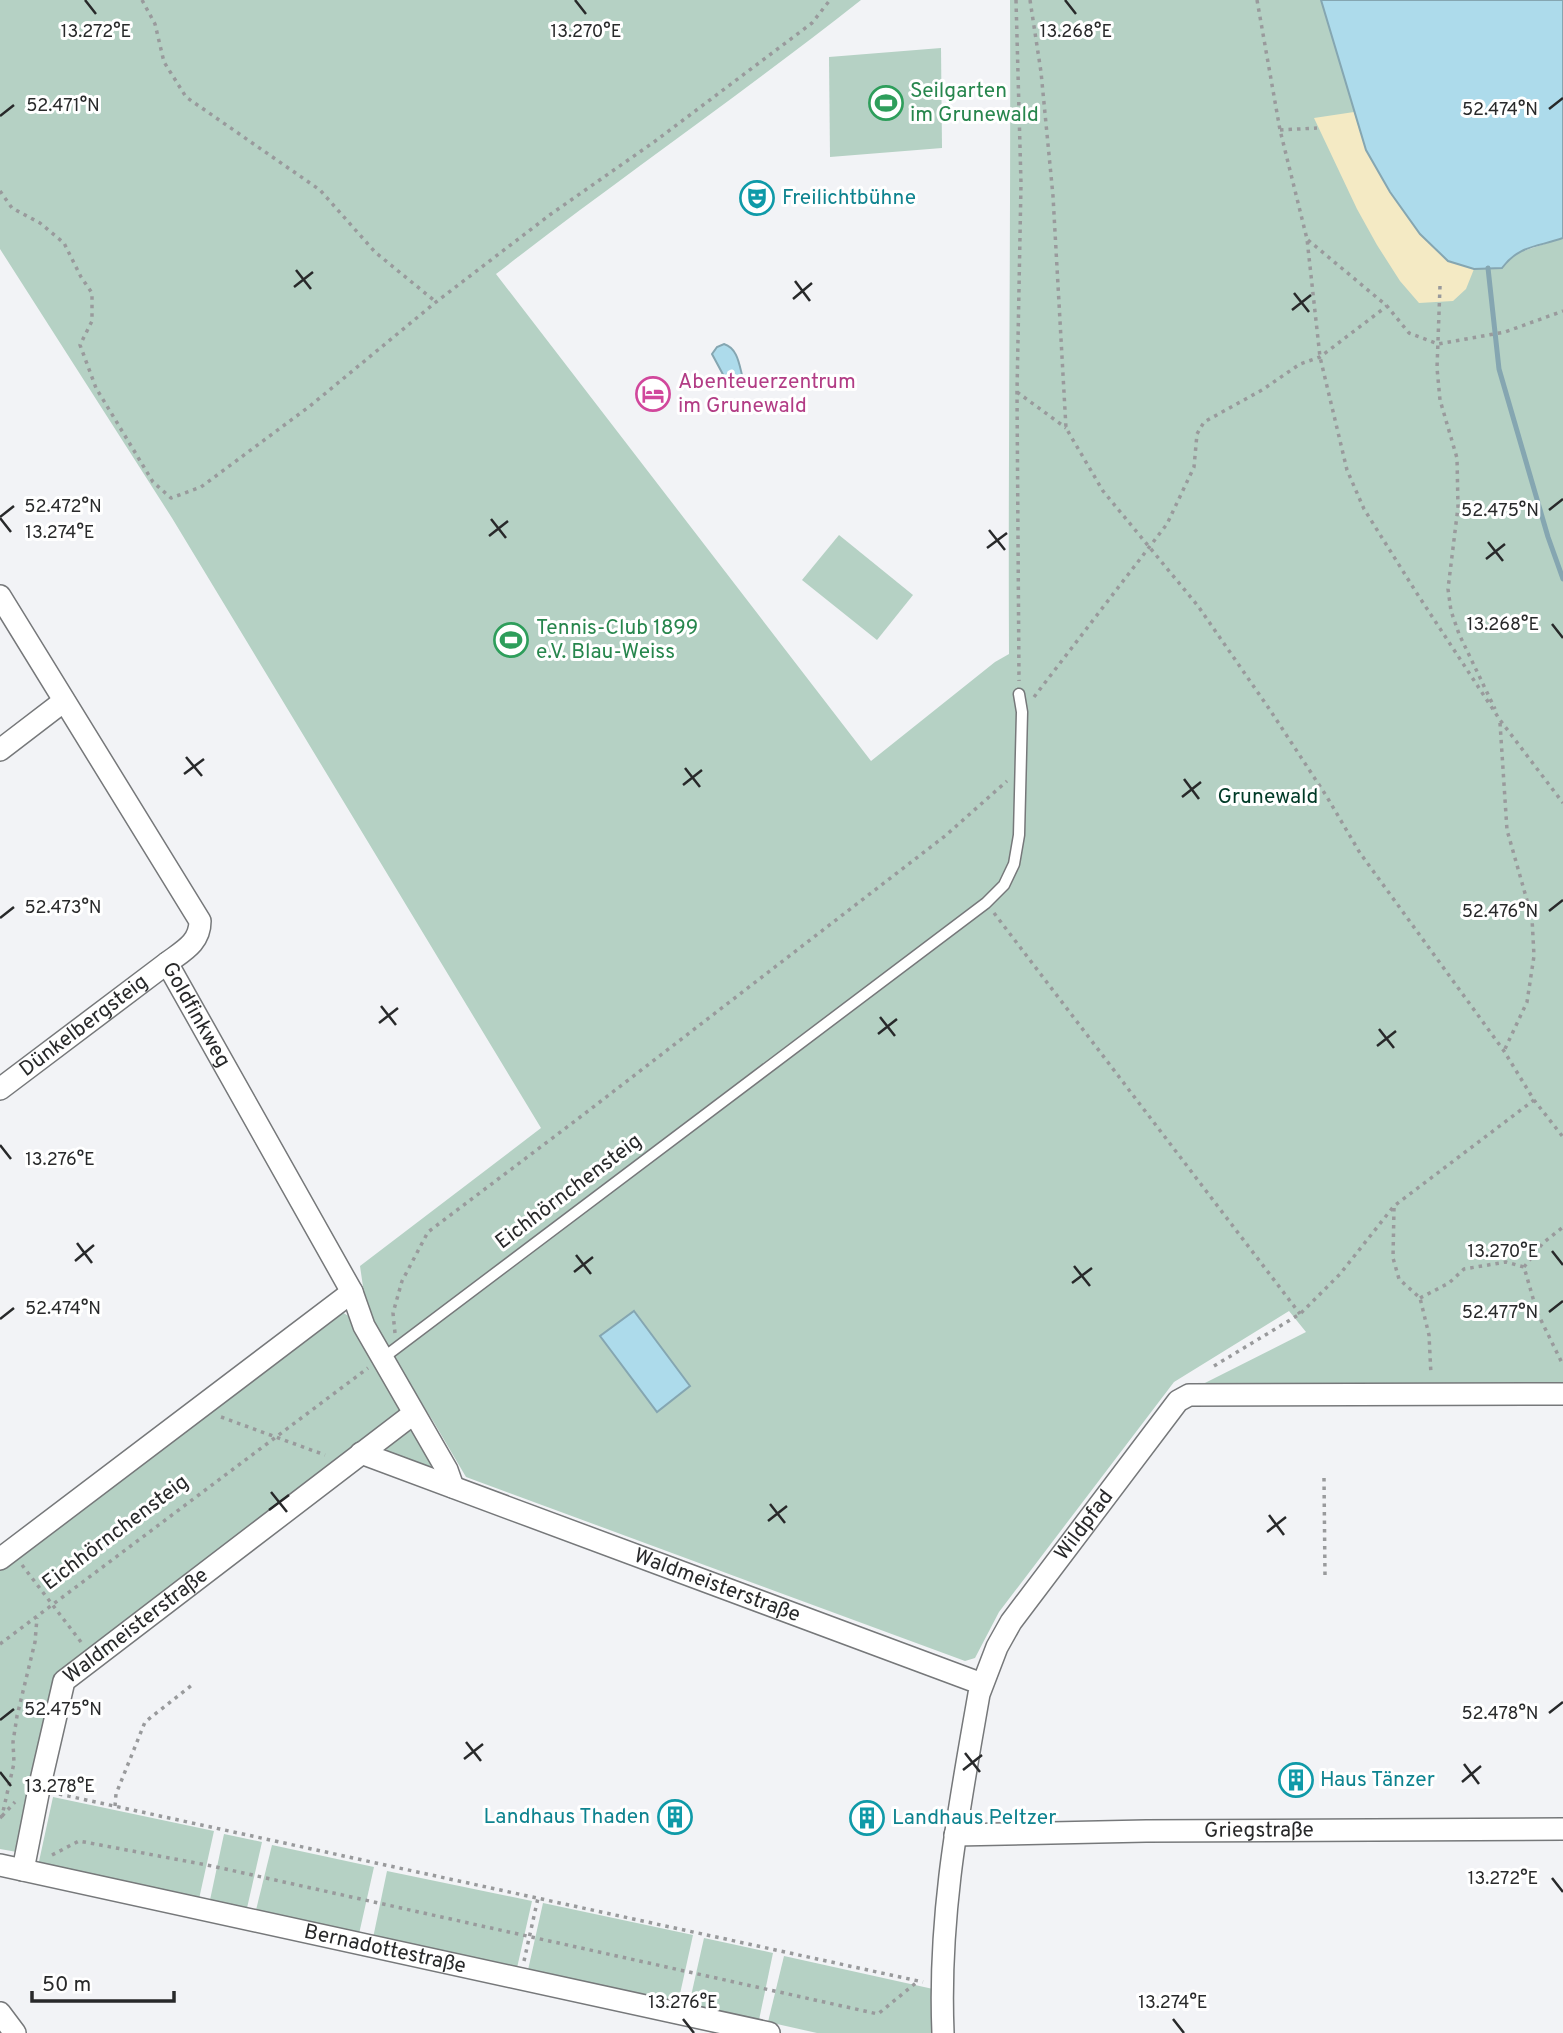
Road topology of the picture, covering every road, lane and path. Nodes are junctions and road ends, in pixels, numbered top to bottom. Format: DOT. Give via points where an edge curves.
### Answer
graph roads {
  1 [pos="142,0"];
  2 [pos="830,0"];
  3 [pos="1016,0"];
  4 [pos="1030,0"];
  5 [pos="1257,0"];
  6 [pos="1317,128"];
  7 [pos="1280,130"];
  8 [pos="0,191"];
  9 [pos="1307,239"];
  10 [pos="1440,285"];
  11 [pos="436,302"];
  12 [pos="1387,306"];
  13 [pos="1563,312"];
  14 [pos="1438,344"];
  15 [pos="1320,357"];
  16 [pos="1017,391"];
  17 [pos="1066,428"];
  18 [pos="1148,548"];
  19 [pos="0,596"];
  20 [pos="1019,694"];
  21 [pos="64,701"];
  22 [pos="1022,712"];
  23 [pos="1500,720"];
  24 [pos="0,750"];
  25 [pos="1022,768"];
  26 [pos="1563,803"];
  27 [pos="986,903"];
  28 [pos="167,963"];
  29 [pos="1504,1051"];
  30 [pos="0,1089"];
  31 [pos="1534,1100"];
  32 [pos="1563,1138"];
  33 [pos="1394,1206"];
  34 [pos="1563,1227"];
  35 [pos="1524,1267"];
  36 [pos="352,1292"];
  37 [pos="1420,1298"];
  38 [pos="1300,1314"];
  39 [pos="389,1352"];
  40 [pos="1563,1365"];
  41 [pos="1214,1366"];
  42 [pos="1432,1394"];
  43 [pos="1563,1394"];
  44 [pos="210,1413"];
  45 [pos="413,1414"];
  46 [pos="276,1437"];
  47 [pos="354,1458"];
  48 [pos="1324,1478"];
  49 [pos="453,1487"];
  50 [pos="9,1559"];
  51 [pos="1325,1576"];
  52 [pos="52,1605"];
  53 [pos="37,1617"];
  54 [pos="0,1644"];
  55 [pos="93,1658"];
  56 [pos="982,1684"];
  57 [pos="192,1685"];
  58 [pos="51,1792"];
  59 [pos="116,1806"];
  60 [pos="0,1818"];
  61 [pos="1563,1829"];
  62 [pos="954,1835"];
  63 [pos="44,1860"];
  64 [pos="0,1865"];
  65 [pos="23,1870"];
  66 [pos="538,1898"];
  67 [pos="530,1936"];
  68 [pos="520,1979"];
  69 [pos="918,1981"];
  70 [pos="929,1983"];
  71 [pos="0,2013"];
  72 [pos="762,2032"];
  73 [pos="15,2033"];
  74 [pos="943,2033"];
  1 -- 11 [label="path" via="155,24 164,62 186,97 320,190 375,252"];
  2 -- 11 [label="path" via="812,23"];
  3 -- 16 [label="path" via="1021,184"];
  4 -- 17 [label="path" via="1053,196"];
  5 -- 7 [label="path"];
  6 -- 7 [label="path"];
  7 -- 9 [label="path"];
  8 -- 11 [label="path" via="12,208 64,243 92,293 92,321 80,345 96,388 153,482 171,498 201,487 310,406"];
  9 -- 12 [label="path"];
  9 -- 15 [label="path"];
  10 -- 14 [label="path"];
  12 -- 14 [label="path" via="1409,333"];
  12 -- 15 [label="path"];
  13 -- 14 [label="path" via="1505,332"];
  14 -- 23 [label="path" via="1440,400 1457,458 1458,507 1448,589 1451,611"];
  15 -- 18 [label="path" via="1300,364 1204,422 1184,490"];
  15 -- 23 [label="path" via="1347,470 1364,509"];
  16 -- 17 [label="path"];
  16 -- 20 [label="path"];
  17 -- 18 [label="path" via="1103,491"];
  18 -- 22 [label="path"];
  18 -- 29 [label="path" via="1198,606 1360,853"];
  19 -- 21 [label="street, Goldfinkweg"];
  20 -- 22 [label="lane, Eichhörnchensteig"];
  21 -- 24 [label="street"];
  21 -- 28 [label="street, Goldfinkweg" via="200,921 195,942"];
  22 -- 25 [label="lane, Eichhörnchensteig"];
  23 -- 26 [label="path"];
  23 -- 29 [label="path" via="1507,830 1532,918 1534,956 1527,1002"];
  25 -- 27 [label="lane, Eichhörnchensteig" via="1014,864 1004,885"];
  25 -- 39 [label="path" via="945,836 428,1232 402,1282"];
  27 -- 38 [label="path"];
  27 -- 39 [label="lane, Eichhörnchensteig"];
  28 -- 30 [label="street, Dünkelbergsteig"];
  28 -- 36 [label="street, Goldfinkweg"];
  29 -- 31 [label="path"];
  31 -- 32 [label="path"];
  31 -- 33 [label="path"];
  33 -- 37 [label="path" via="1394,1258 1399,1279"];
  33 -- 38 [label="path"];
  34 -- 35 [label="path"];
  35 -- 37 [label="path" via="1506,1262 1464,1269"];
  35 -- 40 [label="path" via="1537,1312"];
  36 -- 39 [label="street, Goldfinkweg" via="364,1326"];
  36 -- 50 [label="street"];
  37 -- 42 [label="path" via="1429,1335"];
  38 -- 41 [label="path"];
  39 -- 45 [label="street, Goldfinkweg"];
  39 -- 46 [label="path, Eichhörnchensteig"];
  42 -- 43 [label="street, Wildpfad"];
  42 -- 56 [label="street, Wildpfad" via="1189,1395 1178,1401 1011,1622"];
  44 -- 46 [label="path"];
  45 -- 47 [label="street, Waldmeisterstraße"];
  45 -- 49 [label="street"];
  46 -- 47 [label="path"];
  46 -- 52 [label="path, Eichhörnchensteig"];
  47 -- 49 [label="street, Waldmeisterstraße"];
  47 -- 55 [label="street, Waldmeisterstraße"];
  48 -- 51 [label="path"];
  49 -- 56 [label="street, Waldmeisterstraße"];
  50 -- 52 [label="path"];
  52 -- 53 [label="path, Eichhörnchensteig"];
  52 -- 55 [label="path"];
  53 -- 54 [label="path, Eichhörnchensteig"];
  53 -- 60 [label="path"];
  55 -- 65 [label="street, Waldmeisterstraße" via="64,1681"];
  56 -- 62 [label="street, Wildpfad"];
  57 -- 59 [label="path" via="145,1722 116,1794"];
  58 -- 59 [label="path"];
  59 -- 66 [label="path"];
  61 -- 62 [label="street, Griegstraße"];
  62 -- 74 [label="street, Wildpfad" via="945,1905"];
  63 -- 67 [label="path" via="79,1841"];
  64 -- 65 [label="street, Bernadottestraße"];
  65 -- 68 [label="street, Bernadottestraße"];
  66 -- 67 [label="path"];
  66 -- 69 [label="path"];
  67 -- 68 [label="path"];
  67 -- 69 [label="path" via="878,2014"];
  68 -- 72 [label="street, Bernadottestraße"];
  69 -- 70 [label="path"];
  71 -- 73 [label="street"];
}
